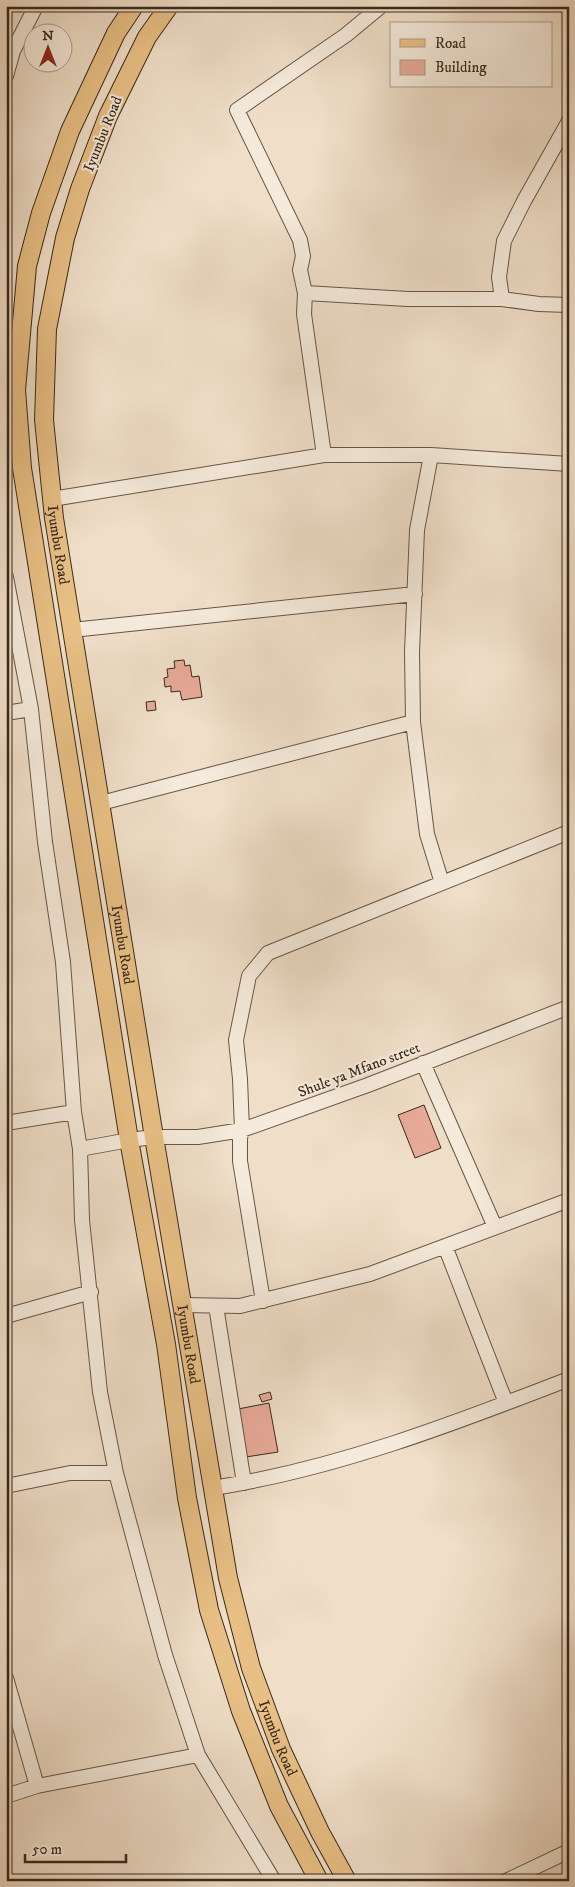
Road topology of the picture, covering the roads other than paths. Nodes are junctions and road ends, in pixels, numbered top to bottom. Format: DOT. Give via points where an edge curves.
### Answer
graph roads {
  1 [pos="36,6"];
  2 [pos="134,6"];
  3 [pos="169,6"];
  4 [pos="381,6"];
  5 [pos="6,76"];
  6 [pos="569,121"];
  7 [pos="305,293"];
  8 [pos="502,299"];
  9 [pos="569,304"];
  10 [pos="324,455"];
  11 [pos="430,455"];
  12 [pos="569,464"];
  13 [pos="52,499"];
  14 [pos="6,577"];
  15 [pos="415,594"];
  16 [pos="72,630"];
  17 [pos="31,709"];
  18 [pos="6,714"];
  19 [pos="413,722"];
  20 [pos="101,803"];
  21 [pos="569,832"];
  22 [pos="442,883"];
  23 [pos="569,1007"];
  24 [pos="423,1063"];
  25 [pos="74,1112"];
  26 [pos="6,1122"];
  27 [pos="242,1130"];
  28 [pos="154,1137"];
  29 [pos="129,1140"];
  30 [pos="80,1149"];
  31 [pos="569,1200"];
  32 [pos="495,1227"];
  33 [pos="444,1246"];
  34 [pos="90,1292"];
  35 [pos="262,1301"];
  36 [pos="182,1305"];
  37 [pos="216,1306"];
  38 [pos="6,1316"];
  39 [pos="569,1379"];
  40 [pos="506,1403"];
  41 [pos="116,1474"];
  42 [pos="244,1484"];
  43 [pos="6,1486"];
  44 [pos="213,1488"];
  45 [pos="6,1678"];
  46 [pos="198,1755"];
  47 [pos="37,1786"];
  48 [pos="6,1796"];
  49 [pos="569,1851"];
  50 [pos="274,1881"];
  51 [pos="319,1881"];
  52 [pos="347,1881"];
  53 [pos="506,1881"];
  1 -- 5 [label="street" via="12,51"];
  2 -- 29 [label="main road, Iyumbu Road" via="116,33 70,131 41,213 27,266 16,390 23,477"];
  3 -- 13 [label="main road, Iyumbu Road" via="147,37 108,116 65,238 47,329 44,420"];
  4 -- 7 [label="street" via="346,35 237,110 300,240 303,256 300,270"];
  6 -- 8 [label="street" via="504,241 499,277"];
  7 -- 8 [label="street" via="408,299"];
  7 -- 10 [label="street" via="304,314"];
  8 -- 9 [label="street"];
  10 -- 11 [label="street"];
  10 -- 13 [label="street"];
  11 -- 12 [label="street"];
  11 -- 15 [label="street" via="417,530"];
  13 -- 16 [label="main road, Iyumbu Road"];
  14 -- 17 [label="street"];
  15 -- 16 [label="street"];
  15 -- 19 [label="street"];
  16 -- 20 [label="main road, Iyumbu Road"];
  17 -- 18 [label="street"];
  17 -- 25 [label="street" via="45,842 63,962"];
  19 -- 20 [label="street"];
  19 -- 22 [label="street" via="427,834"];
  20 -- 28 [label="main road, Iyumbu Road"];
  21 -- 22 [label="street"];
  22 -- 27 [label="street" via="268,954 249,976 236,1040"];
  23 -- 24 [label="street, Shule ya Mfano street"];
  24 -- 27 [label="street, Shule ya Mfano street"];
  24 -- 32 [label="street"];
  25 -- 26 [label="street"];
  25 -- 30 [label="street"];
  27 -- 28 [label="street, Shule ya Mfano street" via="198,1137"];
  27 -- 35 [label="street" via="240,1161"];
  28 -- 29 [label="street, Shule ya Mfano street"];
  28 -- 36 [label="main road, Iyumbu Road"];
  29 -- 30 [label="street, Shule ya Mfano street"];
  29 -- 51 [label="main road, Iyumbu Road" via="166,1344 186,1498 209,1610 241,1711 279,1806"];
  30 -- 34 [label="street" via="82,1220"];
  31 -- 32 [label="street"];
  32 -- 33 [label="street"];
  33 -- 35 [label="street" via="370,1274"];
  33 -- 40 [label="street"];
  34 -- 38 [label="street"];
  34 -- 41 [label="street" via="100,1392"];
  35 -- 37 [label="street" via="240,1306"];
  36 -- 37 [label="street"];
  36 -- 44 [label="main road, Iyumbu Road"];
  37 -- 42 [label="street"];
  39 -- 40 [label="street"];
  40 -- 42 [label="street" via="417,1436 301,1472"];
  41 -- 43 [label="street" via="70,1474"];
  41 -- 46 [label="street" via="165,1655"];
  42 -- 44 [label="street"];
  44 -- 52 [label="main road, Iyumbu Road" via="228,1578 251,1668 281,1749"];
  45 -- 47 [label="street"];
  46 -- 47 [label="street"];
  46 -- 50 [label="street"];
  47 -- 48 [label="street"];
  49 -- 53 [label="street"];
}
